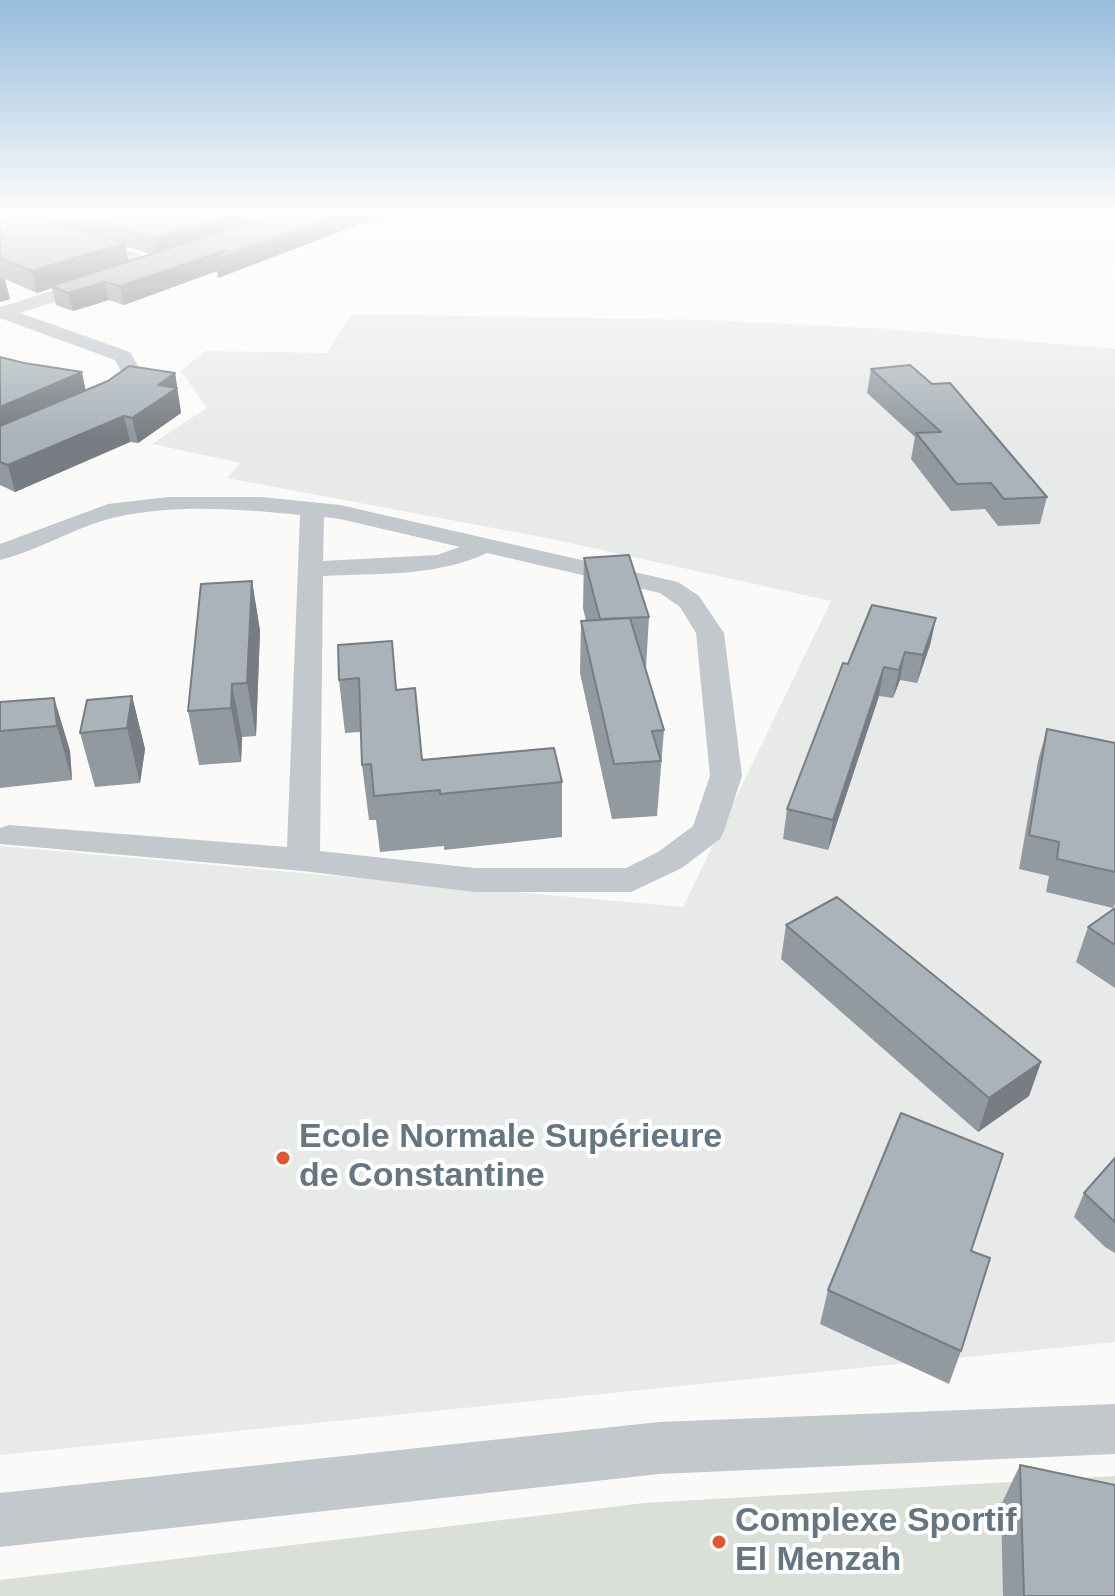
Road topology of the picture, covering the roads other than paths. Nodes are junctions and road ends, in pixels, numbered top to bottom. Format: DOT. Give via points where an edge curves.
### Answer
graph roads {
  1 [pos="81,288"];
  2 [pos="10,290"];
  3 [pos="12,312"];
  4 [pos="92,405"];
  5 [pos="312,509"];
  6 [pos="484,545"];
  7 [pos="0,553"];
  8 [pos="311,569"];
  9 [pos="9,836"];
  10 [pos="303,860"];
  11 [pos="1115,1429"];
  12 [pos="0,1520"];
  1 -- 3 [label="street"];
  2 -- 3 [label="street" via="30,299"];
  3 -- 4 [label="street" via="123,356 131,371 125,385"];
  5 -- 6 [label="street"];
  5 -- 7 [label="street" via="230,504 116,509"];
  5 -- 8 [label="street"];
  6 -- 8 [label="street" via="437,563"];
  6 -- 10 [label="street" via="669,587 690,602 710,633 726,776 708,831 670,860 631,880 475,880"];
  8 -- 10 [label="street"];
  9 -- 10 [label="street"];
  11 -- 12 [label="street" via="659,1448"];
}
